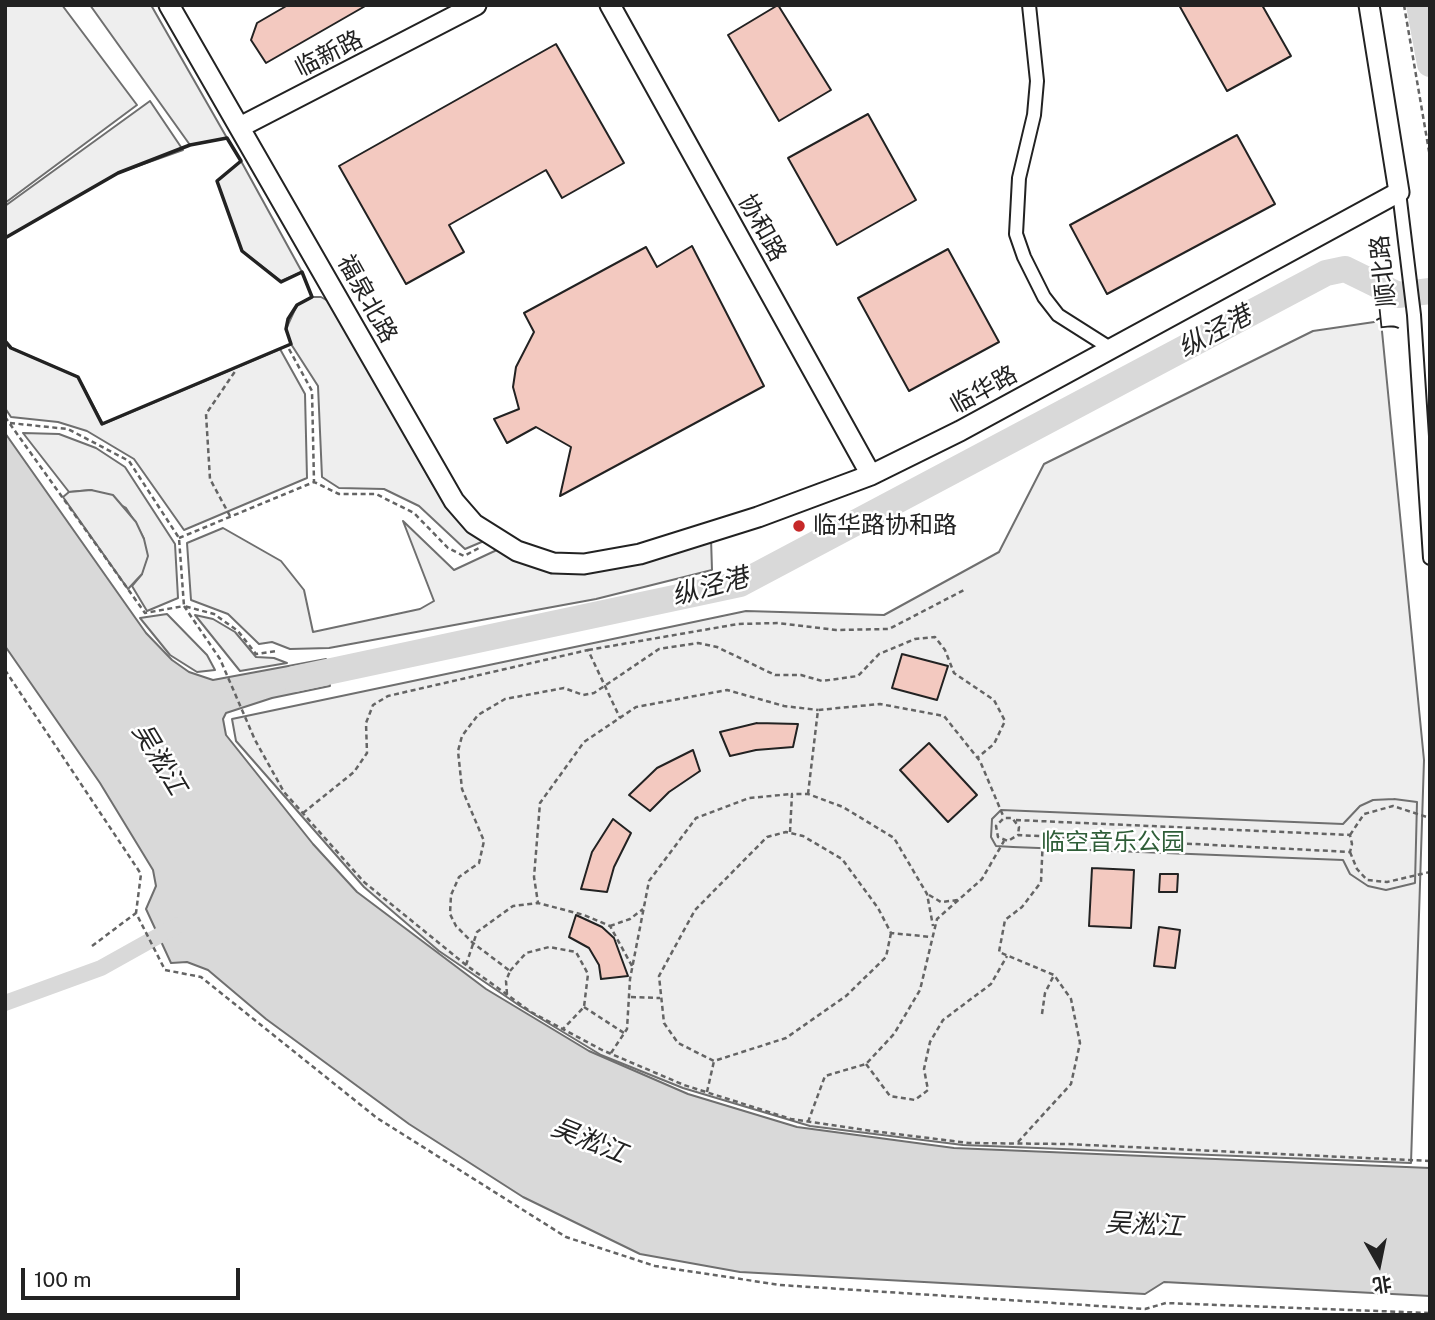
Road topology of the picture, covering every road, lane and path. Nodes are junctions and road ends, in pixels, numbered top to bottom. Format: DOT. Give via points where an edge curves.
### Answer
graph roads {
  1 [pos="169,5"];
  2 [pos="476,5"];
  3 [pos="610,5"];
  4 [pos="1029,5"];
  5 [pos="1369,5"];
  6 [pos="1405,5"];
  7 [pos="242,126"];
  8 [pos="1430,157"];
  9 [pos="1399,192"];
  10 [pos="1110,348"];
  11 [pos="289,349"];
  12 [pos="236,370"];
  13 [pos="5,417"];
  14 [pos="9,423"];
  15 [pos="871,475"];
  16 [pos="314,482"];
  17 [pos="230,516"];
  18 [pos="179,538"];
  19 [pos="496,540"];
  20 [pos="1430,558"];
  21 [pos="568,564"];
  22 [pos="964,590"];
  23 [pos="184,607"];
  24 [pos="588,650"];
  25 [pos="278,651"];
  26 [pos="5,670"];
  27 [pos="604,685"];
  28 [pos="817,710"];
  29 [pos="620,718"];
  30 [pos="977,758"];
  31 [pos="792,794"];
  32 [pos="808,794"];
  33 [pos="303,813"];
  34 [pos="1004,818"];
  35 [pos="1430,818"];
  36 [pos="1016,820"];
  37 [pos="790,833"];
  38 [pos="1018,835"];
  39 [pos="1350,835"];
  40 [pos="1043,837"];
  41 [pos="1004,841"];
  42 [pos="1350,852"];
  43 [pos="1430,872"];
  44 [pos="927,894"];
  45 [pos="958,900"];
  46 [pos="538,903"];
  47 [pos="643,909"];
  48 [pos="136,913"];
  49 [pos="610,926"];
  50 [pos="933,930"];
  51 [pos="891,933"];
  52 [pos="931,937"];
  53 [pos="473,943"];
  54 [pos="92,946"];
  55 [pos="1007,956"];
  56 [pos="466,965"];
  57 [pos="632,966"];
  58 [pos="510,971"];
  59 [pos="1054,975"];
  60 [pos="507,995"];
  61 [pos="631,997"];
  62 [pos="660,998"];
  63 [pos="584,1007"];
  64 [pos="1042,1014"];
  65 [pos="563,1029"];
  66 [pos="624,1033"];
  67 [pos="610,1054"];
  68 [pos="714,1061"];
  69 [pos="866,1064"];
  70 [pos="707,1092"];
  71 [pos="808,1122"];
  72 [pos="1016,1143"];
  73 [pos="1430,1161"];
  74 [pos="1430,1313"];
  1 -- 7 [label="street, 福泉北路"];
  2 -- 7 [label="street, 临新路"];
  3 -- 15 [label="street, 协和路"];
  4 -- 10 [label="street" via="1037,80 1019,178 1016,234 1044,297 1058,314"];
  5 -- 9 [label="street, 广顺北路"];
  6 -- 8 [label="path"];
  7 -- 19 [label="street, 福泉北路" via="444,487 464,514"];
  9 -- 10 [label="street, 临华路"];
  9 -- 20 [label="street, 广顺北路" via="1414,315"];
  10 -- 15 [label="street, 临华路"];
  11 -- 16 [label="path" via="312,391"];
  12 -- 17 [label="path" via="206,414 210,479"];
  13 -- 14 [label="path"];
  14 -- 18 [label="path" via="68,429 122,456 136,469"];
  14 -- 23 [label="path" via="145,613"];
  15 -- 21 [label="street, 临华路" via="640,554 601,563"];
  16 -- 17 [label="path"];
  16 -- 19 [label="path" via="339,494 376,494 414,513 448,548 464,556"];
  17 -- 18 [label="path"];
  18 -- 23 [label="path"];
  19 -- 21 [label="street, 福泉北路" via="527,556"];
  22 -- 24 [label="path" via="889,629 738,624"];
  23 -- 25 [label="path" via="214,614 237,631 256,654"];
  23 -- 33 [label="path" via="220,659 255,740 284,792"];
  24 -- 27 [label="path"];
  24 -- 33 [label="path" via="388,696 373,705 366,723 367,753 354,772"];
  26 -- 48 [label="path" via="141,874"];
  27 -- 29 [label="path"];
  27 -- 30 [label="path" via="659,649 698,643 717,647 775,675 822,681 858,676 879,654 935,636 954,673 994,700 1005,721 994,744"];
  27 -- 53 [label="path" via="583,695 564,688 505,699 478,715 462,736 458,751 462,789 484,841 479,863 459,877 451,895 450,914"];
  28 -- 29 [label="path" via="727,690 636,707"];
  28 -- 30 [label="path" via="880,704 943,716"];
  28 -- 32 [label="path"];
  29 -- 46 [label="path" via="584,741 540,803 534,877"];
  30 -- 34 [label="path"];
  31 -- 32 [label="path"];
  31 -- 37 [label="path"];
  31 -- 47 [label="path" via="749,798 696,818 649,881"];
  32 -- 44 [label="path" via="843,807 894,838"];
  33 -- 56 [label="path" via="364,882"];
  34 -- 36 [label="path"];
  34 -- 41 [label="path" via="995,830"];
  35 -- 39 [label="path" via="1393,806 1364,814"];
  36 -- 38 [label="path"];
  36 -- 39 [label="path"];
  37 -- 51 [label="path" via="842,859"];
  37 -- 62 [label="path" via="767,837 695,910 659,976"];
  38 -- 40 [label="path"];
  38 -- 41 [label="path"];
  39 -- 42 [label="path"];
  40 -- 42 [label="path"];
  40 -- 55 [label="path" via="1041,882 1005,920 999,952"];
  41 -- 45 [label="path" via="982,878"];
  42 -- 43 [label="path" via="1367,880 1387,882"];
  44 -- 45 [label="path" via="941,902"];
  44 -- 50 [label="path"];
  45 -- 50 [label="path" via="937,919"];
  46 -- 49 [label="path"];
  46 -- 53 [label="path" via="513,906 477,932"];
  47 -- 49 [label="path"];
  47 -- 57 [label="path"];
  48 -- 54 [label="path"];
  48 -- 74 [label="path" via="164,969 201,977 377,1118 566,1237 655,1266 780,1285 1145,1309 1166,1303"];
  49 -- 57 [label="path"];
  50 -- 52 [label="path"];
  51 -- 52 [label="path"];
  51 -- 68 [label="path" via="886,957 846,996 786,1038"];
  52 -- 69 [label="path" via="920,990 894,1034"];
  53 -- 56 [label="path"];
  53 -- 58 [label="path"];
  55 -- 59 [label="path"];
  55 -- 69 [label="path" via="991,984 943,1020 930,1042 924,1069 928,1090 915,1100 890,1096"];
  56 -- 60 [label="path"];
  57 -- 61 [label="path"];
  58 -- 60 [label="path"];
  58 -- 63 [label="path" via="527,953 549,947 576,952 588,974"];
  59 -- 64 [label="path"];
  59 -- 72 [label="path" via="1071,999 1080,1043 1071,1084"];
  60 -- 65 [label="path"];
  61 -- 62 [label="path"];
  61 -- 66 [label="path"];
  62 -- 68 [label="path" via="664,1023 678,1043"];
  63 -- 65 [label="path"];
  63 -- 66 [label="path"];
  65 -- 67 [label="path"];
  66 -- 67 [label="path"];
  67 -- 70 [label="path"];
  68 -- 70 [label="path"];
  69 -- 71 [label="path" via="825,1076"];
  70 -- 71 [label="path"];
  71 -- 72 [label="path" via="969,1143"];
  72 -- 73 [label="path"];
}
